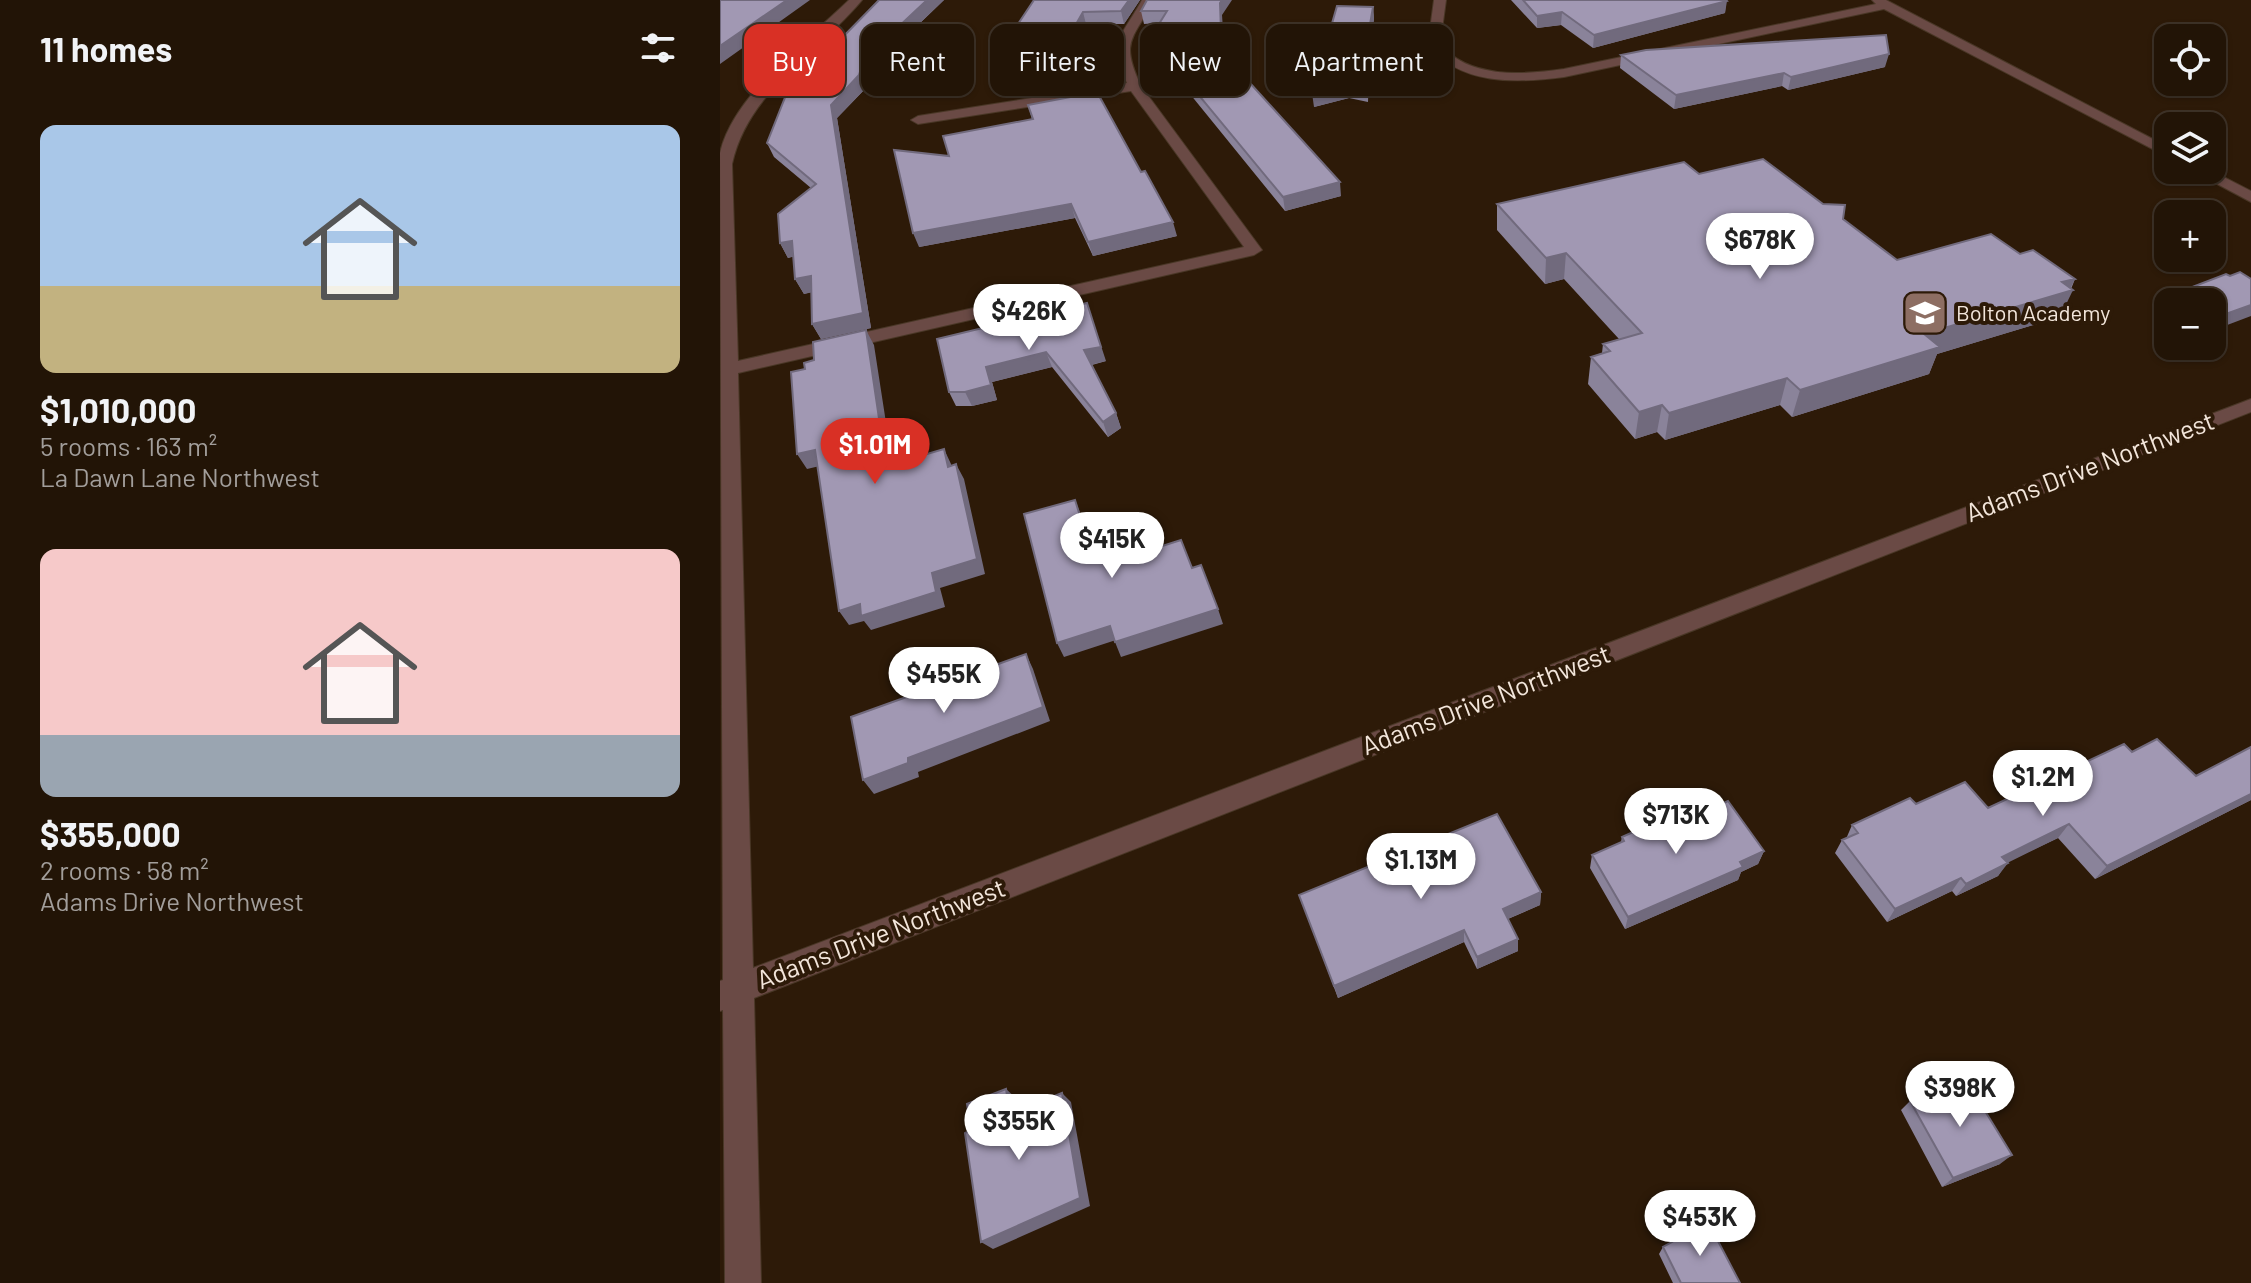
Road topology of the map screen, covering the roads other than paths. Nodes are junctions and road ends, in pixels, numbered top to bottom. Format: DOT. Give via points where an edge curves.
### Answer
graph roads {
  1 [pos="856,0"];
  2 [pos="1148,0"];
  3 [pos="1440,0"];
  4 [pos="1882,2"];
  5 [pos="1135,86"];
  6 [pos="918,120"];
  7 [pos="2154,146"];
  8 [pos="2226,184"];
  9 [pos="2251,197"];
  10 [pos="725,370"];
  11 [pos="2251,405"];
  12 [pos="730,992"];
  13 [pos="743,1283"];
  1 -- 10 [label="street" via="763,91 730,141 725,164"];
  2 -- 5 [label="street" via="1122,47"];
  3 -- 4 [label="street" via="1434,44 1441,54 1476,72 1511,77 1564,73"];
  4 -- 7 [label="street"];
  5 -- 6 [label="street"];
  5 -- 10 [label="street" via="1254,250"];
  8 -- 9 [label="street"];
  10 -- 12 [label="street"];
  11 -- 12 [label="street, Adams Drive Northwest"];
  12 -- 13 [label="street"];
}
